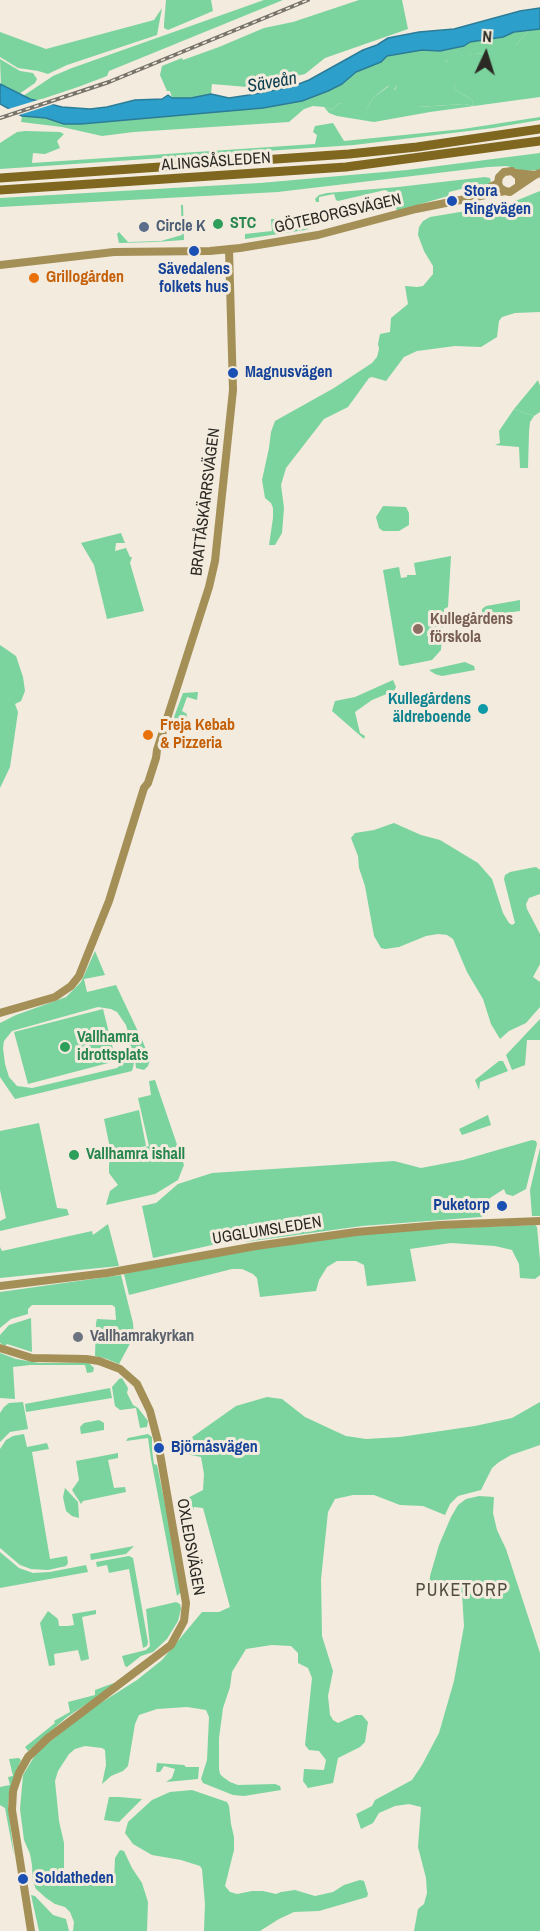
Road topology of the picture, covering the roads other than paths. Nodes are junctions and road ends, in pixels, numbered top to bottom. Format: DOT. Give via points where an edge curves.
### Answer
graph roads {
  1 [pos="540,129"];
  2 [pos="540,141"];
  3 [pos="516,173"];
  4 [pos="537,174"];
  5 [pos="0,178"];
  6 [pos="498,183"];
  7 [pos="519,185"];
  8 [pos="0,190"];
  9 [pos="505,192"];
  10 [pos="465,199"];
  11 [pos="229,249"];
  12 [pos="0,265"];
  13 [pos="0,1013"];
  14 [pos="540,1221"];
  15 [pos="0,1286"];
  16 [pos="0,1348"];
  17 [pos="31,1931"];
  1 -- 5 [label="highway" via="349,154"];
  2 -- 8 [label="highway, ALINGSÅSLEDEN" via="336,168"];
  3 -- 4 [label="street"];
  3 -- 6 [label="street" via="504,172"];
  3 -- 7 [label="street"];
  4 -- 7 [label="street"];
  6 -- 9 [label="street"];
  6 -- 10 [label="street, GÖTEBORGSVÄGEN"];
  7 -- 9 [label="street"];
  9 -- 10 [label="street, GÖTEBORGSVÄGEN"];
  10 -- 11 [label="street, GÖTEBORGSVÄGEN" via="318,235"];
  11 -- 12 [label="street, GÖTEBORGSVÄGEN" via="114,252"];
  11 -- 13 [label="street, BRATTÅSKÄRRSVÄGEN" via="233,390 214,568 109,901 81,971 76,981 55,997"];
  14 -- 15 [label="street, UGGLUMSLEDEN" via="345,1233 107,1273"];
  16 -- 17 [label="street, OXLEDSVÄGEN" via="32,1358 99,1361 120,1369 137,1384 153,1422 186,1597 184,1621 171,1645 48,1738 28,1757 19,1773 12,1810"];
}
